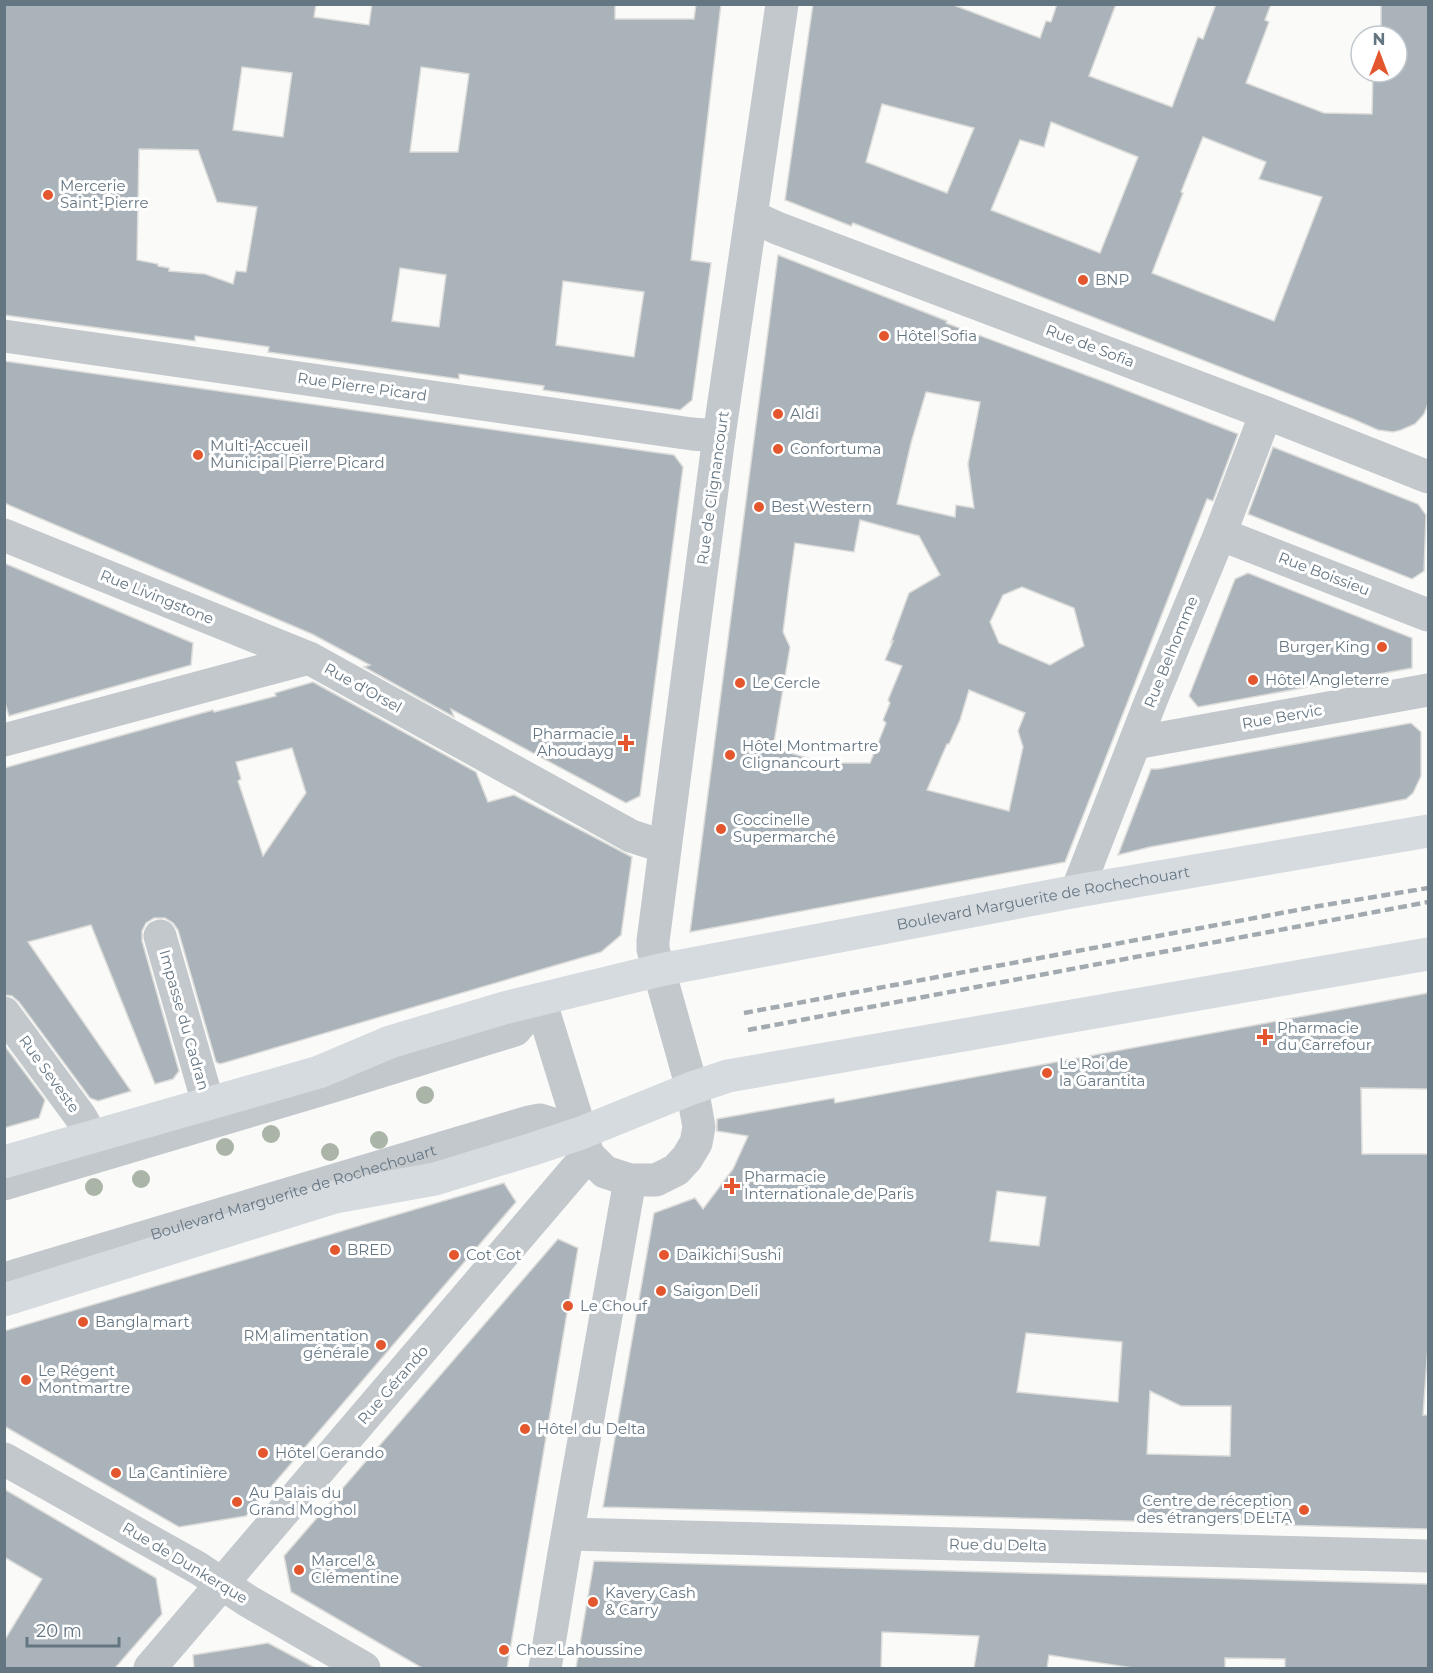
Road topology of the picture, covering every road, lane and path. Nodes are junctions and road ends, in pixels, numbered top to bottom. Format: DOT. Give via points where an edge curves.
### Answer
graph roads {
  1 [pos="782,4"];
  2 [pos="751,216"];
  3 [pos="4,336"];
  4 [pos="1266,413"];
  5 [pos="719,436"];
  6 [pos="1428,477"];
  7 [pos="1220,534"];
  8 [pos="4,535"];
  9 [pos="1428,615"];
  10 [pos="309,658"];
  11 [pos="1428,690"];
  12 [pos="4,740"];
  13 [pos="1135,743"];
  14 [pos="1428,831"];
  15 [pos="1428,842"];
  16 [pos="665,846"];
  17 [pos="1077,891"];
  18 [pos="160,936"];
  19 [pos="1428,954"];
  20 [pos="1428,965"];
  21 [pos="660,970"];
  22 [pos="540,1000"];
  23 [pos="4,1013"];
  24 [pos="692,1088"];
  25 [pos="208,1103"];
  26 [pos="92,1137"];
  27 [pos="585,1144"];
  28 [pos="4,1162"];
  29 [pos="630,1180"];
  30 [pos="4,1184"];
  31 [pos="4,1279"];
  32 [pos="4,1300"];
  33 [pos="4,1459"];
  34 [pos="568,1534"];
  35 [pos="1428,1556"];
  36 [pos="222,1583"];
  37 [pos="150,1668"];
  38 [pos="364,1668"];
  39 [pos="545,1668"];
  1 -- 2 [label="street, Rue de Clignancourt"];
  2 -- 4 [label="street, Rue de Sofia"];
  2 -- 5 [label="street, Rue de Clignancourt"];
  3 -- 5 [label="street, Rue Pierre Picard"];
  4 -- 6 [label="street, Rue de Sofia"];
  4 -- 7 [label="street, Rue Belhomme"];
  5 -- 16 [label="street, Rue de Clignancourt"];
  7 -- 9 [label="street, Rue Boissieu"];
  7 -- 13 [label="street, Rue Belhomme"];
  8 -- 10 [label="street, Rue Livingstone"];
  10 -- 12 [label="street, Rue d'Orsel"];
  10 -- 16 [label="street, Rue d'Orsel" via="631,836"];
  11 -- 13 [label="street, Rue Bervic"];
  13 -- 17 [label="street, Rue Belhomme"];
  14 -- 17 [label="main road, Boulevard Marguerite de Rochechouart"];
  15 -- 21 [label="street, Boulevard Marguerite de Rochechouart" via="722,973"];
  16 -- 21 [label="street, Rue de Clignancourt" via="653,940"];
  17 -- 21 [label="main road, Boulevard Marguerite de Rochechouart"];
  18 -- 25 [label="street, Impasse du Cadran"];
  19 -- 24 [label="main road, Boulevard Marguerite de Rochechouart" via="728,1076"];
  20 -- 24 [label="street, Boulevard Marguerite de Rochechouart" via="729,1090"];
  21 -- 22 [label="main road, Boulevard Marguerite de Rochechouart"];
  21 -- 24 [label="street, Boulevard Marguerite de Rochechouart"];
  22 -- 25 [label="main road, Boulevard Marguerite de Rochechouart" via="390,1042 319,1072"];
  22 -- 27 [label="street"];
  22 -- 30 [label="street" via="515,1030"];
  23 -- 26 [label="street, Rue Seveste"];
  24 -- 27 [label="main road, Boulevard Marguerite de Rochechouart"];
  24 -- 29 [label="street, Boulevard Marguerite de Rochechouart" via="699,1127 687,1158 676,1170 656,1180"];
  25 -- 26 [label="main road, Boulevard Marguerite de Rochechouart"];
  26 -- 28 [label="main road, Boulevard Marguerite de Rochechouart"];
  27 -- 29 [label="street, Boulevard Marguerite de Rochechouart" via="605,1172"];
  27 -- 31 [label="street, Boulevard Marguerite de Rochechouart" via="540,1120 529,1122"];
  27 -- 32 [label="main road, Boulevard Marguerite de Rochechouart" via="530,1150 435,1179 335,1197"];
  27 -- 36 [label="street, Rue Gérando"];
  29 -- 34 [label="street"];
  33 -- 36 [label="street, Rue de Dunkerque"];
  34 -- 35 [label="street, Rue du Delta"];
  34 -- 39 [label="street"];
  36 -- 37 [label="street, Rue Gérando"];
  36 -- 38 [label="street, Rue de Dunkerque"];
}
